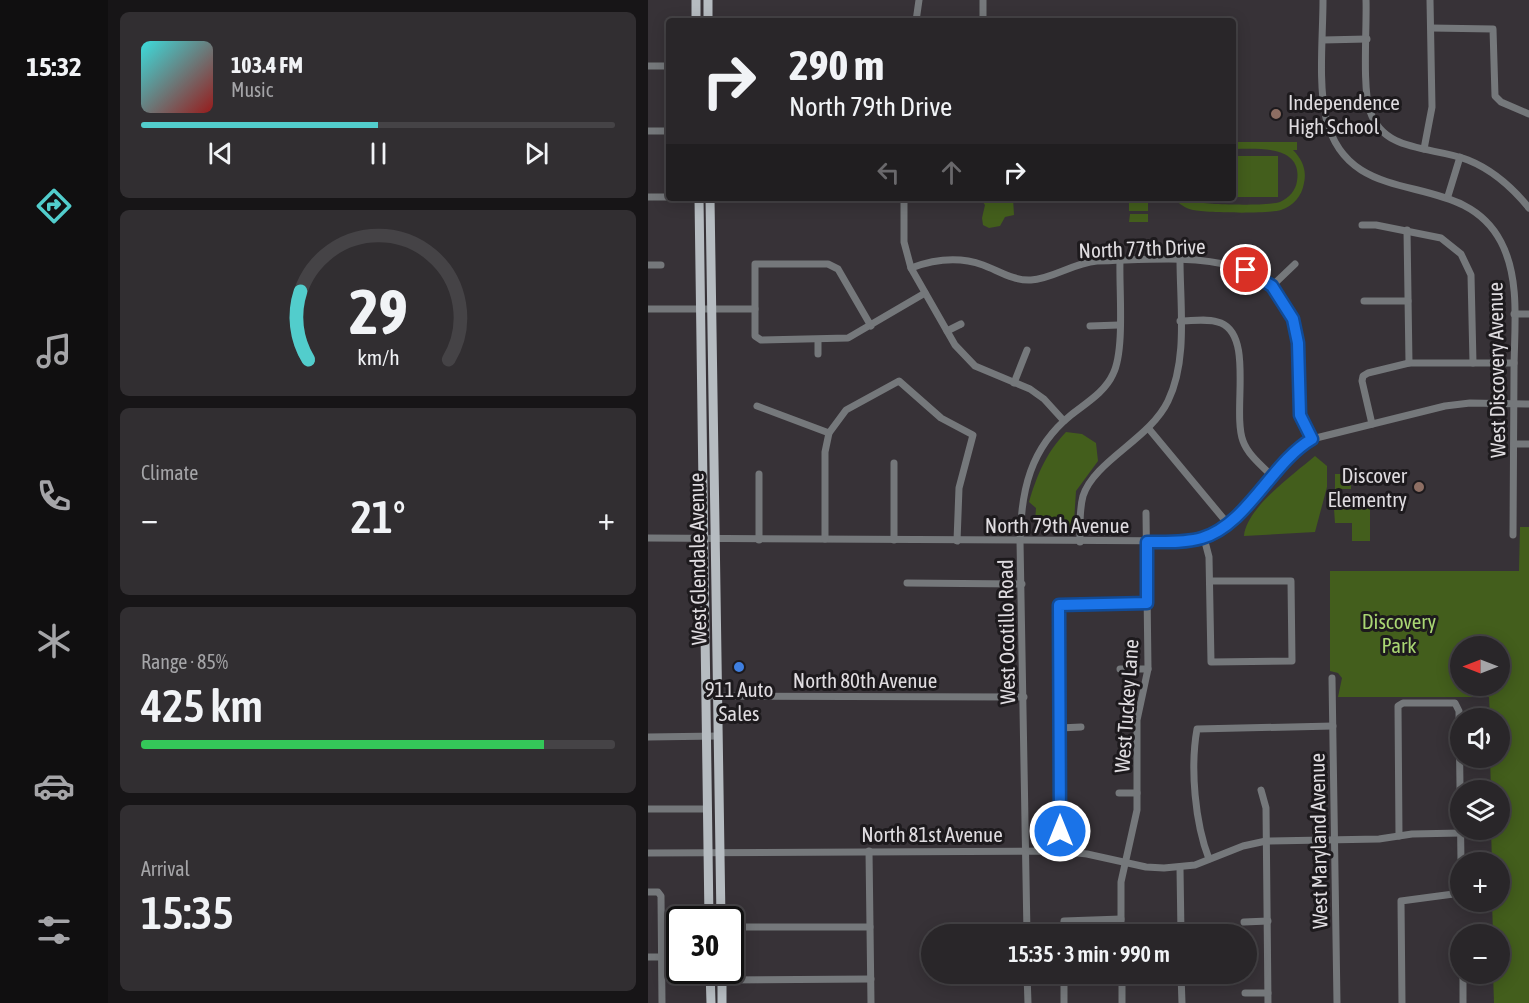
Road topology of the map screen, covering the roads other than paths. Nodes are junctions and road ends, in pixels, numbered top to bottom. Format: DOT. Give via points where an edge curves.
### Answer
graph roads {
  1 [pos="696,0"];
  2 [pos="708,0"];
  3 [pos="919,0"];
  4 [pos="983,0"];
  5 [pos="1323,0"];
  6 [pos="1366,0"];
  7 [pos="1430,0"];
  8 [pos="696,18"];
  9 [pos="708,18"];
  10 [pos="916,18"];
  11 [pos="984,18"];
  12 [pos="1431,28"];
  13 [pos="1367,39"];
  14 [pos="1323,40"];
  15 [pos="648,66"];
  16 [pos="666,66"];
  17 [pos="1529,114"];
  18 [pos="648,131"];
  19 [pos="666,131"];
  20 [pos="1424,149"];
  21 [pos="1460,157"];
  22 [pos="1448,196"];
  23 [pos="648,197"];
  24 [pos="666,197"];
  25 [pos="699,201"];
  26 [pos="710,201"];
  27 [pos="904,201"];
  28 [pos="1529,208"];
  29 [pos="1362,225"];
  30 [pos="1407,230"];
  31 [pos="1180,260"];
  32 [pos="1120,261"];
  33 [pos="1053,263"];
  34 [pos="1295,264"];
  35 [pos="648,265"];
  36 [pos="661,265"];
  37 [pos="911,268"];
  38 [pos="1057,271"];
  39 [pos="1272,286"];
  40 [pos="925,293"];
  41 [pos="1364,301"];
  42 [pos="1408,301"];
  43 [pos="648,309"];
  44 [pos="700,309"];
  45 [pos="712,309"];
  46 [pos="755,309"];
  47 [pos="1514,314"];
  48 [pos="1529,314"];
  49 [pos="1180,321"];
  50 [pos="961,324"];
  51 [pos="1119,325"];
  52 [pos="871,326"];
  53 [pos="1090,326"];
  54 [pos="947,331"];
  55 [pos="818,340"];
  56 [pos="1027,350"];
  57 [pos="818,354"];
  58 [pos="1409,363"];
  59 [pos="1473,363"];
  60 [pos="1514,363"];
  61 [pos="1014,383"];
  62 [pos="1514,404"];
  63 [pos="1529,404"];
  64 [pos="757,406"];
  65 [pos="1064,421"];
  66 [pos="1372,424"];
  67 [pos="1149,429"];
  68 [pos="829,433"];
  69 [pos="1312,439"];
  70 [pos="1514,444"];
  71 [pos="1529,444"];
  72 [pos="894,463"];
  73 [pos="759,474"];
  74 [pos="1272,476"];
  75 [pos="1146,513"];
  76 [pos="1228,524"];
  77 [pos="1513,535"];
  78 [pos="648,538"];
  79 [pos="1204,538"];
  80 [pos="703,539"];
  81 [pos="825,539"];
  82 [pos="715,540"];
  83 [pos="759,540"];
  84 [pos="894,540"];
  85 [pos="957,541"];
  86 [pos="1020,541"];
  87 [pos="1080,542"];
  88 [pos="1147,542"];
  89 [pos="1210,581"];
  90 [pos="907,583"];
  91 [pos="1022,584"];
  92 [pos="1147,603"];
  93 [pos="1120,669"];
  94 [pos="1148,669"];
  95 [pos="1332,678"];
  96 [pos="706,696"];
  97 [pos="717,696"];
  98 [pos="1024,697"];
  99 [pos="1333,726"];
  100 [pos="1080,727"];
  101 [pos="1060,728"];
  102 [pos="706,736"];
  103 [pos="718,736"];
  104 [pos="648,737"];
  105 [pos="1460,780"];
  106 [pos="1261,790"];
  107 [pos="1119,793"];
  108 [pos="1137,793"];
  109 [pos="648,809"];
  110 [pos="708,809"];
  111 [pos="1450,834"];
  112 [pos="1399,836"];
  113 [pos="1335,840"];
  114 [pos="1266,841"];
  115 [pos="708,851"];
  116 [pos="720,851"];
  117 [pos="869,851"];
  118 [pos="1025,851"];
  119 [pos="1060,851"];
  120 [pos="648,853"];
  121 [pos="1209,859"];
  122 [pos="1126,862"];
  123 [pos="1180,868"];
  124 [pos="648,892"];
  125 [pos="1450,894"];
  126 [pos="709,906"];
  127 [pos="721,906"];
  128 [pos="1121,919"];
  129 [pos="1268,921"];
  130 [pos="1244,922"];
  131 [pos="1027,924"];
  132 [pos="1064,924"];
  133 [pos="1121,924"];
  134 [pos="1181,924"];
  135 [pos="744,927"];
  136 [pos="870,927"];
  137 [pos="648,957"];
  138 [pos="662,957"];
  139 [pos="744,976"];
  140 [pos="871,979"];
  141 [pos="710,984"];
  142 [pos="722,984"];
  143 [pos="1027,984"];
  144 [pos="1064,984"];
  145 [pos="1122,984"];
  146 [pos="1181,984"];
  147 [pos="1463,984"];
  148 [pos="1245,993"];
  149 [pos="1268,993"];
  150 [pos="662,1003"];
  151 [pos="711,1003"];
  152 [pos="722,1003"];
  153 [pos="871,1003"];
  154 [pos="1028,1003"];
  155 [pos="1064,1003"];
  156 [pos="1122,1003"];
  157 [pos="1182,1003"];
  158 [pos="1268,1003"];
  159 [pos="1337,1003"];
  160 [pos="1402,1003"];
  161 [pos="1463,1003"];
  1 -- 8 [label="main road"];
  2 -- 9 [label="main road"];
  3 -- 10 [label="street"];
  4 -- 11 [label="street"];
  5 -- 14 [label="street"];
  6 -- 13 [label="street"];
  7 -- 12 [label="street"];
  12 -- 17 [label="street" via="1493,29 1495,96"];
  12 -- 20 [label="street" via="1432,107"];
  13 -- 14 [label="street"];
  13 -- 20 [label="street" via="1368,100 1375,122 1397,142"];
  14 -- 22 [label="street" via="1326,117 1346,156 1382,182"];
  15 -- 16 [label="street"];
  18 -- 19 [label="street"];
  20 -- 21 [label="street"];
  21 -- 22 [label="street"];
  21 -- 28 [label="street" via="1499,178"];
  22 -- 47 [label="street, West Discovery Avenue" via="1478,214 1501,240 1511,271"];
  23 -- 24 [label="street"];
  25 -- 44 [label="main road, West Glendale Avenue"];
  26 -- 45 [label="main road, West Glendale Avenue"];
  27 -- 37 [label="street" via="904,238"];
  29 -- 30 [label="street"];
  30 -- 42 [label="street"];
  30 -- 59 [label="street" via="1441,238 1461,254 1466,264 1472,289"];
  31 -- 32 [label="street, North 77th Drive"];
  31 -- 39 [label="street, North 77th Drive" via="1233,265"];
  31 -- 49 [label="street"];
  32 -- 38 [label="street, North 77th Drive" via="1081,263"];
  32 -- 51 [label="street"];
  33 -- 38 [label="street"];
  34 -- 39 [label="street"];
  35 -- 36 [label="street"];
  37 -- 38 [label="street, North 77th Drive" via="953,259 1018,279 1042,278"];
  37 -- 40 [label="street"];
  39 -- 69 [label="street" via="1286,305 1296,330 1299,409"];
  40 -- 52 [label="street"];
  40 -- 54 [label="street"];
  41 -- 42 [label="street"];
  42 -- 58 [label="street"];
  43 -- 44 [label="street"];
  44 -- 45 [label="street"];
  44 -- 80 [label="main road, West Glendale Avenue"];
  45 -- 46 [label="street"];
  45 -- 82 [label="main road, West Glendale Avenue"];
  46 -- 52 [label="street" via="755,264 819,262 840,266"];
  46 -- 55 [label="street" via="756,339"];
  47 -- 48 [label="street"];
  47 -- 60 [label="street, West Discovery Avenue"];
  49 -- 67 [label="street" via="1174,387"];
  49 -- 74 [label="street" via="1218,322 1230,328 1239,351 1242,440"];
  50 -- 54 [label="street"];
  51 -- 53 [label="street"];
  51 -- 65 [label="street" via="1119,354 1113,375 1099,393"];
  52 -- 55 [label="street" via="848,338"];
  54 -- 61 [label="street" via="963,356 975,366"];
  55 -- 57 [label="street"];
  56 -- 61 [label="street"];
  58 -- 59 [label="street"];
  58 -- 66 [label="street" via="1363,376"];
  59 -- 60 [label="street"];
  60 -- 62 [label="street, West Discovery Avenue"];
  61 -- 65 [label="street" via="1044,399"];
  62 -- 63 [label="street, North 79th Avenue"];
  62 -- 66 [label="street, North 79th Avenue" via="1459,404"];
  62 -- 70 [label="street, West Discovery Avenue"];
  64 -- 68 [label="street"];
  65 -- 86 [label="street, West Ocotillo Road" via="1030,467 1020,510"];
  66 -- 69 [label="street, North 79th Avenue"];
  67 -- 76 [label="street"];
  67 -- 87 [label="street" via="1088,484 1081,507"];
  68 -- 81 [label="street" via="825,452"];
  68 -- 85 [label="street" via="846,410 899,381 936,414 973,435 959,488"];
  69 -- 74 [label="street, North 79th Avenue"];
  70 -- 71 [label="street"];
  70 -- 77 [label="street, West Discovery Avenue"];
  72 -- 84 [label="street"];
  73 -- 83 [label="street"];
  74 -- 76 [label="street, North 79th Avenue"];
  75 -- 88 [label="street, West Tuckey Lane"];
  76 -- 79 [label="street, North 79th Avenue"];
  78 -- 80 [label="street, North 79th Avenue"];
  79 -- 88 [label="street, North 79th Avenue"];
  79 -- 89 [label="street" via="1209,551"];
  80 -- 82 [label="street, North 79th Avenue"];
  80 -- 96 [label="main road, West Glendale Avenue"];
  81 -- 83 [label="street, North 79th Avenue"];
  81 -- 84 [label="street, North 79th Avenue"];
  82 -- 83 [label="street, North 79th Avenue"];
  82 -- 97 [label="main road, West Glendale Avenue"];
  84 -- 85 [label="street, North 79th Avenue"];
  85 -- 86 [label="street, North 79th Avenue"];
  86 -- 87 [label="street, North 79th Avenue"];
  86 -- 91 [label="street, West Ocotillo Road"];
  87 -- 88 [label="street, North 79th Avenue"];
  88 -- 92 [label="street, West Tuckey Lane"];
  89 -- 89 [label="street" via="1291,581 1292,661 1211,662"];
  90 -- 91 [label="street"];
  91 -- 98 [label="street, West Ocotillo Road"];
  92 -- 94 [label="street, West Tuckey Lane"];
  92 -- 101 [label="street" via="1059,605"];
  93 -- 94 [label="street"];
  94 -- 108 [label="street, West Tuckey Lane" via="1137,720"];
  95 -- 99 [label="street, West Maryland Avenue"];
  96 -- 97 [label="street, North 80th Avenue"];
  96 -- 102 [label="main road, West Glendale Avenue"];
  97 -- 98 [label="street, North 80th Avenue"];
  97 -- 103 [label="main road, West Glendale Avenue"];
  98 -- 118 [label="street, West Ocotillo Road"];
  99 -- 113 [label="street, West Maryland Avenue"];
  99 -- 121 [label="street" via="1197,729 1197,811 1200,836"];
  100 -- 101 [label="street"];
  101 -- 119 [label="street"];
  102 -- 103 [label="street"];
  102 -- 104 [label="street"];
  102 -- 110 [label="main road, West Glendale Avenue"];
  103 -- 116 [label="main road, West Glendale Avenue"];
  105 -- 112 [label="street" via="1458,705 1398,706"];
  106 -- 114 [label="street" via="1266,808"];
  107 -- 108 [label="street"];
  108 -- 122 [label="street, West Tuckey Lane" via="1136,824"];
  109 -- 110 [label="street"];
  110 -- 115 [label="main road, West Glendale Avenue"];
  111 -- 112 [label="street, North 81st Avenue"];
  112 -- 113 [label="street, North 81st Avenue"];
  113 -- 114 [label="street, North 81st Avenue"];
  113 -- 159 [label="street, West Maryland Avenue"];
  114 -- 121 [label="street, North 81st Avenue"];
  114 -- 129 [label="street"];
  115 -- 116 [label="street, North 81st Avenue"];
  115 -- 120 [label="street, North 81st Avenue"];
  115 -- 126 [label="main road, West Glendale Avenue"];
  116 -- 117 [label="street, North 81st Avenue"];
  116 -- 127 [label="main road, West Glendale Avenue"];
  117 -- 118 [label="street, North 81st Avenue"];
  117 -- 136 [label="street"];
  118 -- 119 [label="street, North 81st Avenue"];
  118 -- 131 [label="street, West Ocotillo Road"];
  119 -- 122 [label="street, North 81st Avenue"];
  121 -- 123 [label="street, North 81st Avenue"];
  122 -- 123 [label="street, North 81st Avenue"];
  122 -- 128 [label="street, West Tuckey Lane" via="1121,882"];
  123 -- 134 [label="street"];
  124 -- 138 [label="street" via="661,896"];
  125 -- 160 [label="street" via="1401,901"];
  128 -- 132 [label="street"];
  128 -- 133 [label="street, West Tuckey Lane"];
  129 -- 130 [label="street"];
  129 -- 149 [label="street"];
  135 -- 136 [label="street"];
  136 -- 140 [label="street"];
  137 -- 138 [label="street"];
  138 -- 150 [label="street"];
  139 -- 140 [label="street"];
  140 -- 153 [label="street"];
  141 -- 151 [label="main road"];
  142 -- 152 [label="main road"];
  143 -- 154 [label="street"];
  144 -- 155 [label="street"];
  145 -- 156 [label="street"];
  146 -- 157 [label="street"];
  147 -- 161 [label="street"];
  148 -- 149 [label="street"];
  149 -- 158 [label="street"];
}
